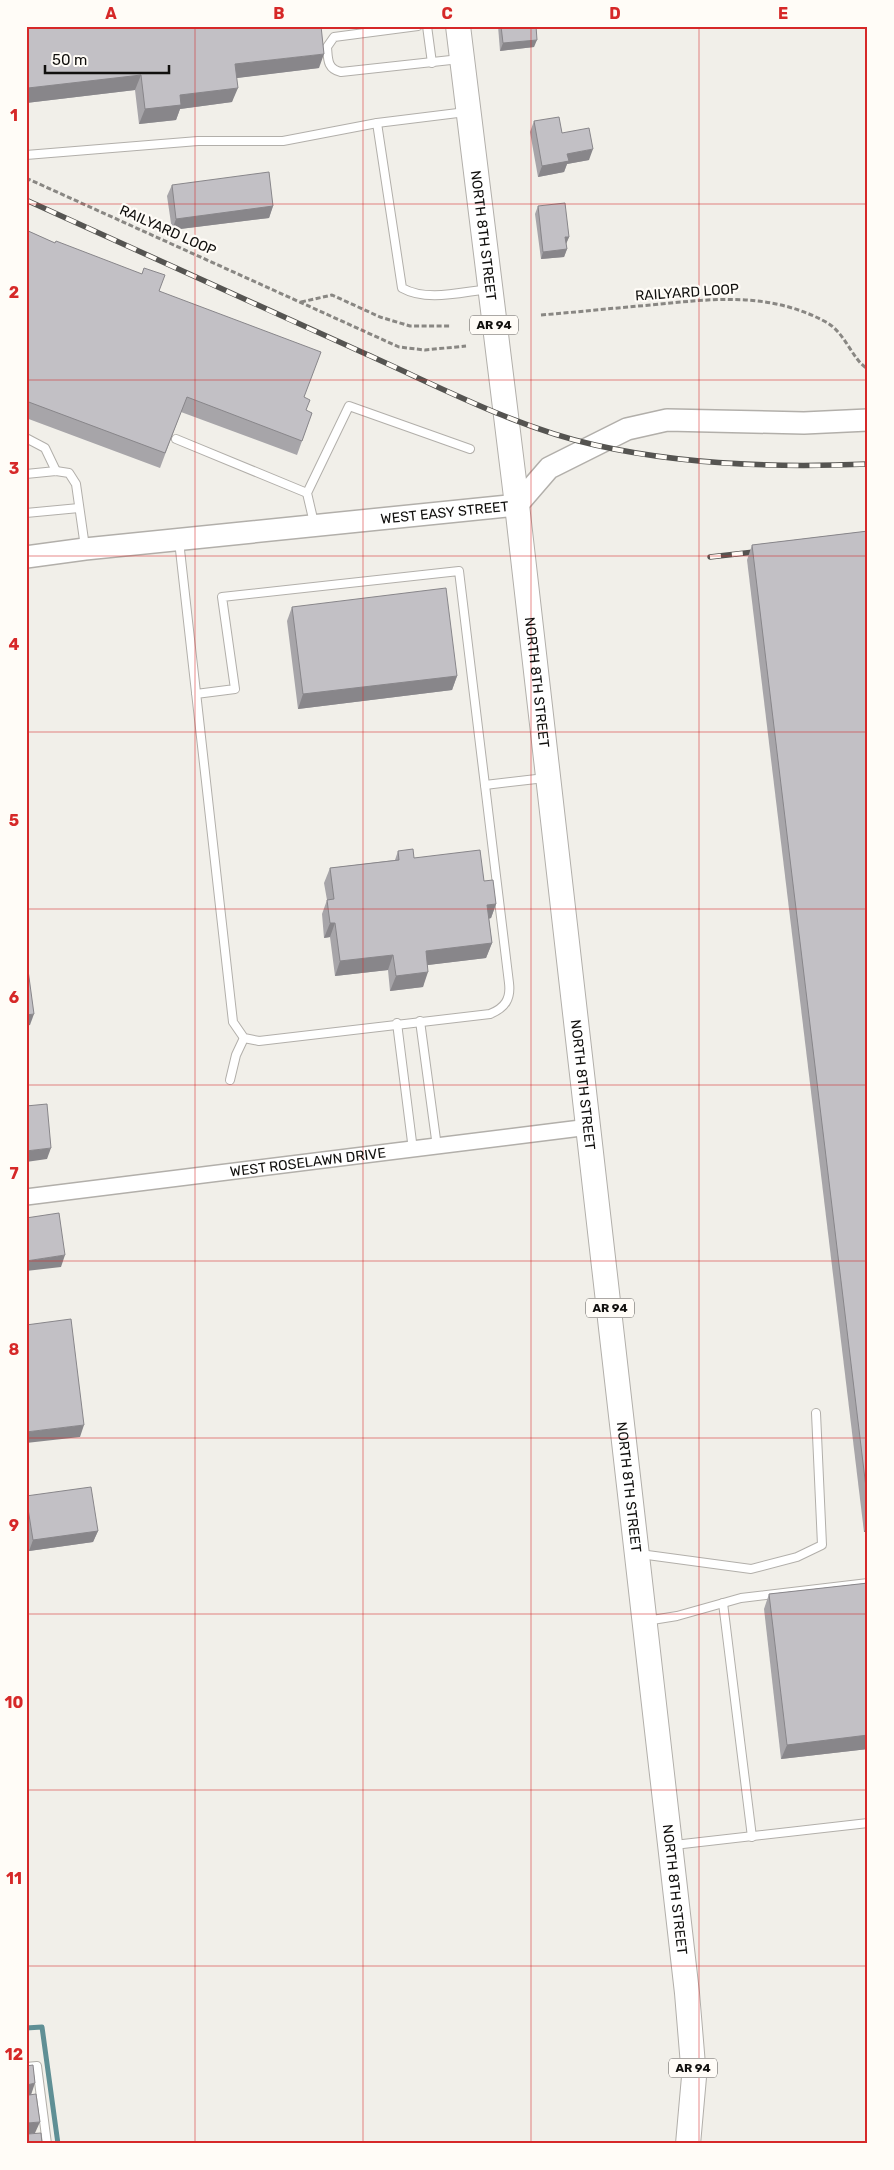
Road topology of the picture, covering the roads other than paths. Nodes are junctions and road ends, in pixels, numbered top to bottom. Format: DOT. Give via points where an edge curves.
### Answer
graph roads {
  1 [pos="418,26"];
  2 [pos="427,26"];
  3 [pos="458,26"];
  4 [pos="462,59"];
  5 [pos="432,63"];
  6 [pos="468,111"];
  7 [pos="377,123"];
  8 [pos="26,155"];
  9 [pos="489,289"];
  10 [pos="868,420"];
  11 [pos="26,438"];
  12 [pos="176,439"];
  13 [pos="470,449"];
  14 [pos="56,471"];
  15 [pos="26,474"];
  16 [pos="307,492"];
  17 [pos="517,504"];
  18 [pos="79,508"];
  19 [pos="26,513"];
  20 [pos="315,525"];
  21 [pos="179,539"];
  22 [pos="85,549"];
  23 [pos="26,557"];
  24 [pos="196,694"];
  25 [pos="548,777"];
  26 [pos="486,785"];
  27 [pos="420,1021"];
  28 [pos="397,1023"];
  29 [pos="244,1038"];
  30 [pos="230,1080"];
  31 [pos="589,1127"];
  32 [pos="438,1146"];
  33 [pos="413,1150"];
  34 [pos="26,1197"];
  35 [pos="816,1413"];
  36 [pos="638,1554"];
  37 [pos="868,1583"];
  38 [pos="723,1603"];
  39 [pos="645,1621"];
  40 [pos="868,1823"];
  41 [pos="752,1837"];
  42 [pos="669,1846"];
  43 [pos="26,2067"];
  44 [pos="44,2140"];
  45 [pos="688,2144"];
  1 -- 5 [label="lane" via="334,37 327,47 329,66 341,72"];
  2 -- 5 [label="lane"];
  3 -- 4 [label="main road, NORTH 8TH STREET / AR 94"];
  4 -- 5 [label="lane"];
  4 -- 6 [label="main road, NORTH 8TH STREET / AR 94"];
  6 -- 7 [label="lane"];
  6 -- 9 [label="main road, NORTH 8TH STREET / AR 94"];
  7 -- 8 [label="lane" via="283,141 198,141"];
  7 -- 9 [label="lane" via="402,288 413,294 429,295"];
  9 -- 17 [label="main road, NORTH 8TH STREET / AR 94"];
  10 -- 17 [label="street, WEST EASY STREET" via="804,423 667,420 627,429 549,468"];
  11 -- 14 [label="lane" via="45,448"];
  12 -- 16 [label="lane"];
  13 -- 16 [label="lane" via="349,406"];
  14 -- 15 [label="lane"];
  14 -- 18 [label="lane" via="69,472 76,484"];
  16 -- 20 [label="lane"];
  17 -- 20 [label="street, WEST EASY STREET"];
  17 -- 25 [label="main road, NORTH 8TH STREET / AR 94"];
  18 -- 19 [label="lane"];
  18 -- 22 [label="lane"];
  20 -- 21 [label="street, WEST EASY STREET"];
  21 -- 22 [label="street, WEST EASY STREET"];
  21 -- 24 [label="lane"];
  22 -- 23 [label="street, WEST EASY STREET"];
  24 -- 26 [label="lane" via="234,689 222,597 459,570"];
  24 -- 29 [label="lane" via="233,1022"];
  25 -- 26 [label="lane"];
  25 -- 31 [label="main road, NORTH 8TH STREET / AR 94"];
  26 -- 27 [label="lane" via="510,992 504,1006 490,1014"];
  27 -- 28 [label="lane"];
  27 -- 32 [label="lane"];
  28 -- 29 [label="lane" via="259,1041"];
  28 -- 33 [label="lane"];
  29 -- 30 [label="lane"];
  31 -- 32 [label="street, WEST ROSELAWN DRIVE"];
  31 -- 36 [label="main road, NORTH 8TH STREET / AR 94"];
  32 -- 33 [label="street, WEST ROSELAWN DRIVE"];
  33 -- 34 [label="street, WEST ROSELAWN DRIVE"];
  35 -- 36 [label="lane" via="822,1546 797,1557 751,1569"];
  36 -- 39 [label="main road, NORTH 8TH STREET / AR 94"];
  37 -- 38 [label="lane"];
  38 -- 39 [label="lane"];
  38 -- 41 [label="lane"];
  39 -- 42 [label="main road, NORTH 8TH STREET / AR 94"];
  40 -- 41 [label="lane"];
  41 -- 42 [label="lane"];
  42 -- 45 [label="main road, NORTH 8TH STREET / AR 94" via="694,2077"];
  43 -- 44 [label="lane" via="37,2066 37,2100"];
}
